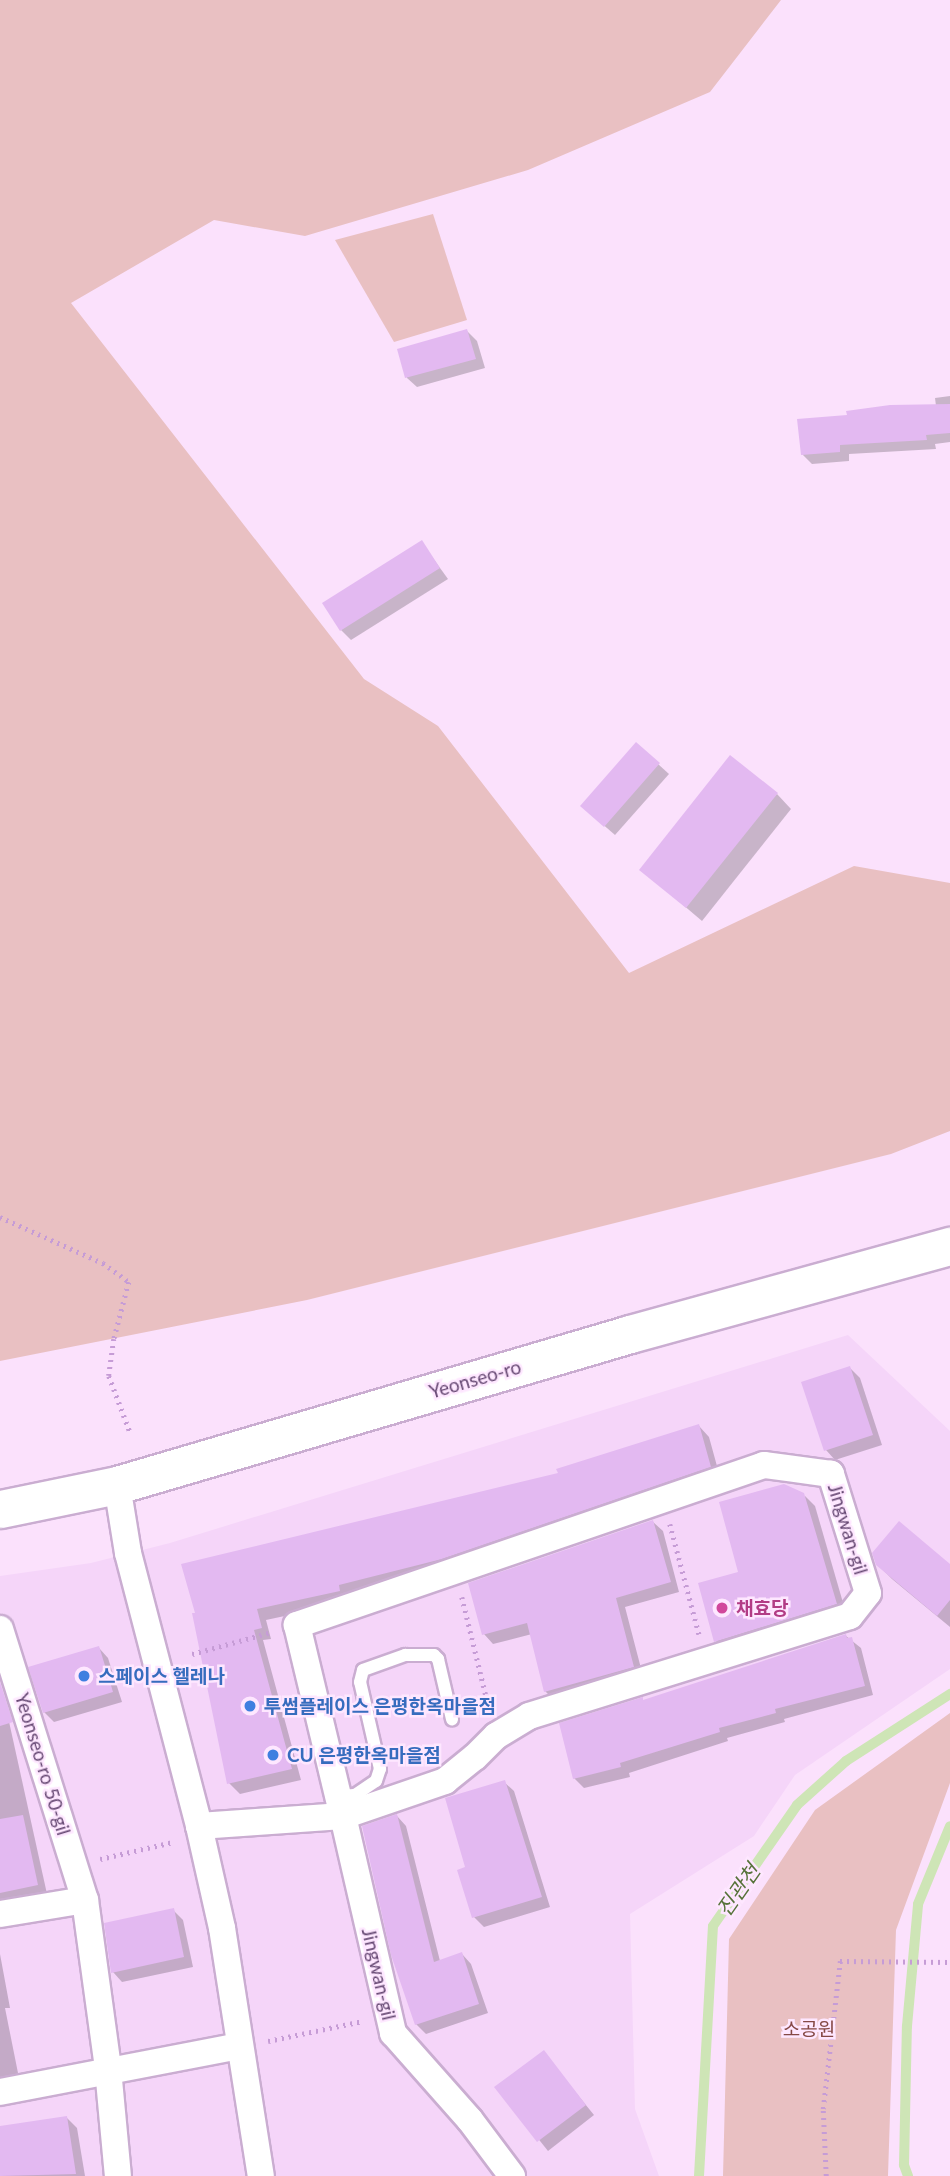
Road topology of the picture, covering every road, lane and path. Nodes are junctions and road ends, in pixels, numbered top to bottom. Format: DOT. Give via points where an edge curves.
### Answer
graph roads {
  1 [pos="0,1217"];
  2 [pos="950,1246"];
  3 [pos="130,1432"];
  4 [pos="117,1485"];
  5 [pos="664,1500"];
  6 [pos="0,1509"];
  7 [pos="456,1571"];
  8 [pos="297,1625"];
  9 [pos="0,1629"];
  10 [pos="192,1654"];
  11 [pos="705,1660"];
  12 [pos="453,1719"];
  13 [pos="496,1736"];
  14 [pos="340,1806"];
  15 [pos="200,1826"];
  16 [pos="174,1842"];
  17 [pos="74,1865"];
  18 [pos="85,1900"];
  19 [pos="0,1914"];
  20 [pos="947,1962"];
  21 [pos="389,2016"];
  22 [pos="267,2041"];
  23 [pos="240,2046"];
  24 [pos="108,2069"];
  25 [pos="0,2092"];
  26 [pos="118,2176"];
  27 [pos="261,2176"];
  28 [pos="512,2176"];
  29 [pos="826,2176"];
  1 -- 3 [label="path" via="103,1263 129,1282 109,1376"];
  2 -- 4 [label="main road, Yeonseo-ro" via="630,1334"];
  4 -- 6 [label="main road, Yeonseo-ro"];
  4 -- 15 [label="street" via="128,1553"];
  5 -- 7 [label="street, Jingwan-gil"];
  5 -- 11 [label="path"];
  5 -- 11 [label="street, Jingwan-gil" via="764,1465 831,1474 868,1593 850,1616"];
  7 -- 8 [label="street, Jingwan-gil"];
  7 -- 13 [label="path"];
  8 -- 10 [label="path"];
  8 -- 14 [label="street, Jingwan-gil"];
  9 -- 17 [label="street, Yeonseo-ro 50-gil"];
  11 -- 13 [label="street, Jingwan-gil" via="528,1716"];
  12 -- 14 [label="lane" via="434,1655 405,1655 363,1670 360,1682 380,1769 376,1781"];
  13 -- 14 [label="street, Jingwan-gil" via="445,1781"];
  14 -- 15 [label="street, Jingwan-gil"];
  14 -- 21 [label="street, Jingwan-gil"];
  15 -- 23 [label="street" via="234,1992"];
  16 -- 17 [label="path"];
  17 -- 18 [label="street, Yeonseo-ro 50-gil"];
  18 -- 19 [label="street"];
  18 -- 24 [label="street, Yeonseo-ro 50-gil"];
  20 -- 29 [label="path" via="840,1961 823,2109"];
  21 -- 22 [label="path"];
  21 -- 28 [label="street, Jingwan-gil" via="393,2033 470,2120"];
  23 -- 24 [label="street"];
  23 -- 27 [label="street"];
  24 -- 25 [label="street"];
  24 -- 26 [label="street, Yeonseo-ro 50-gil"];
}
